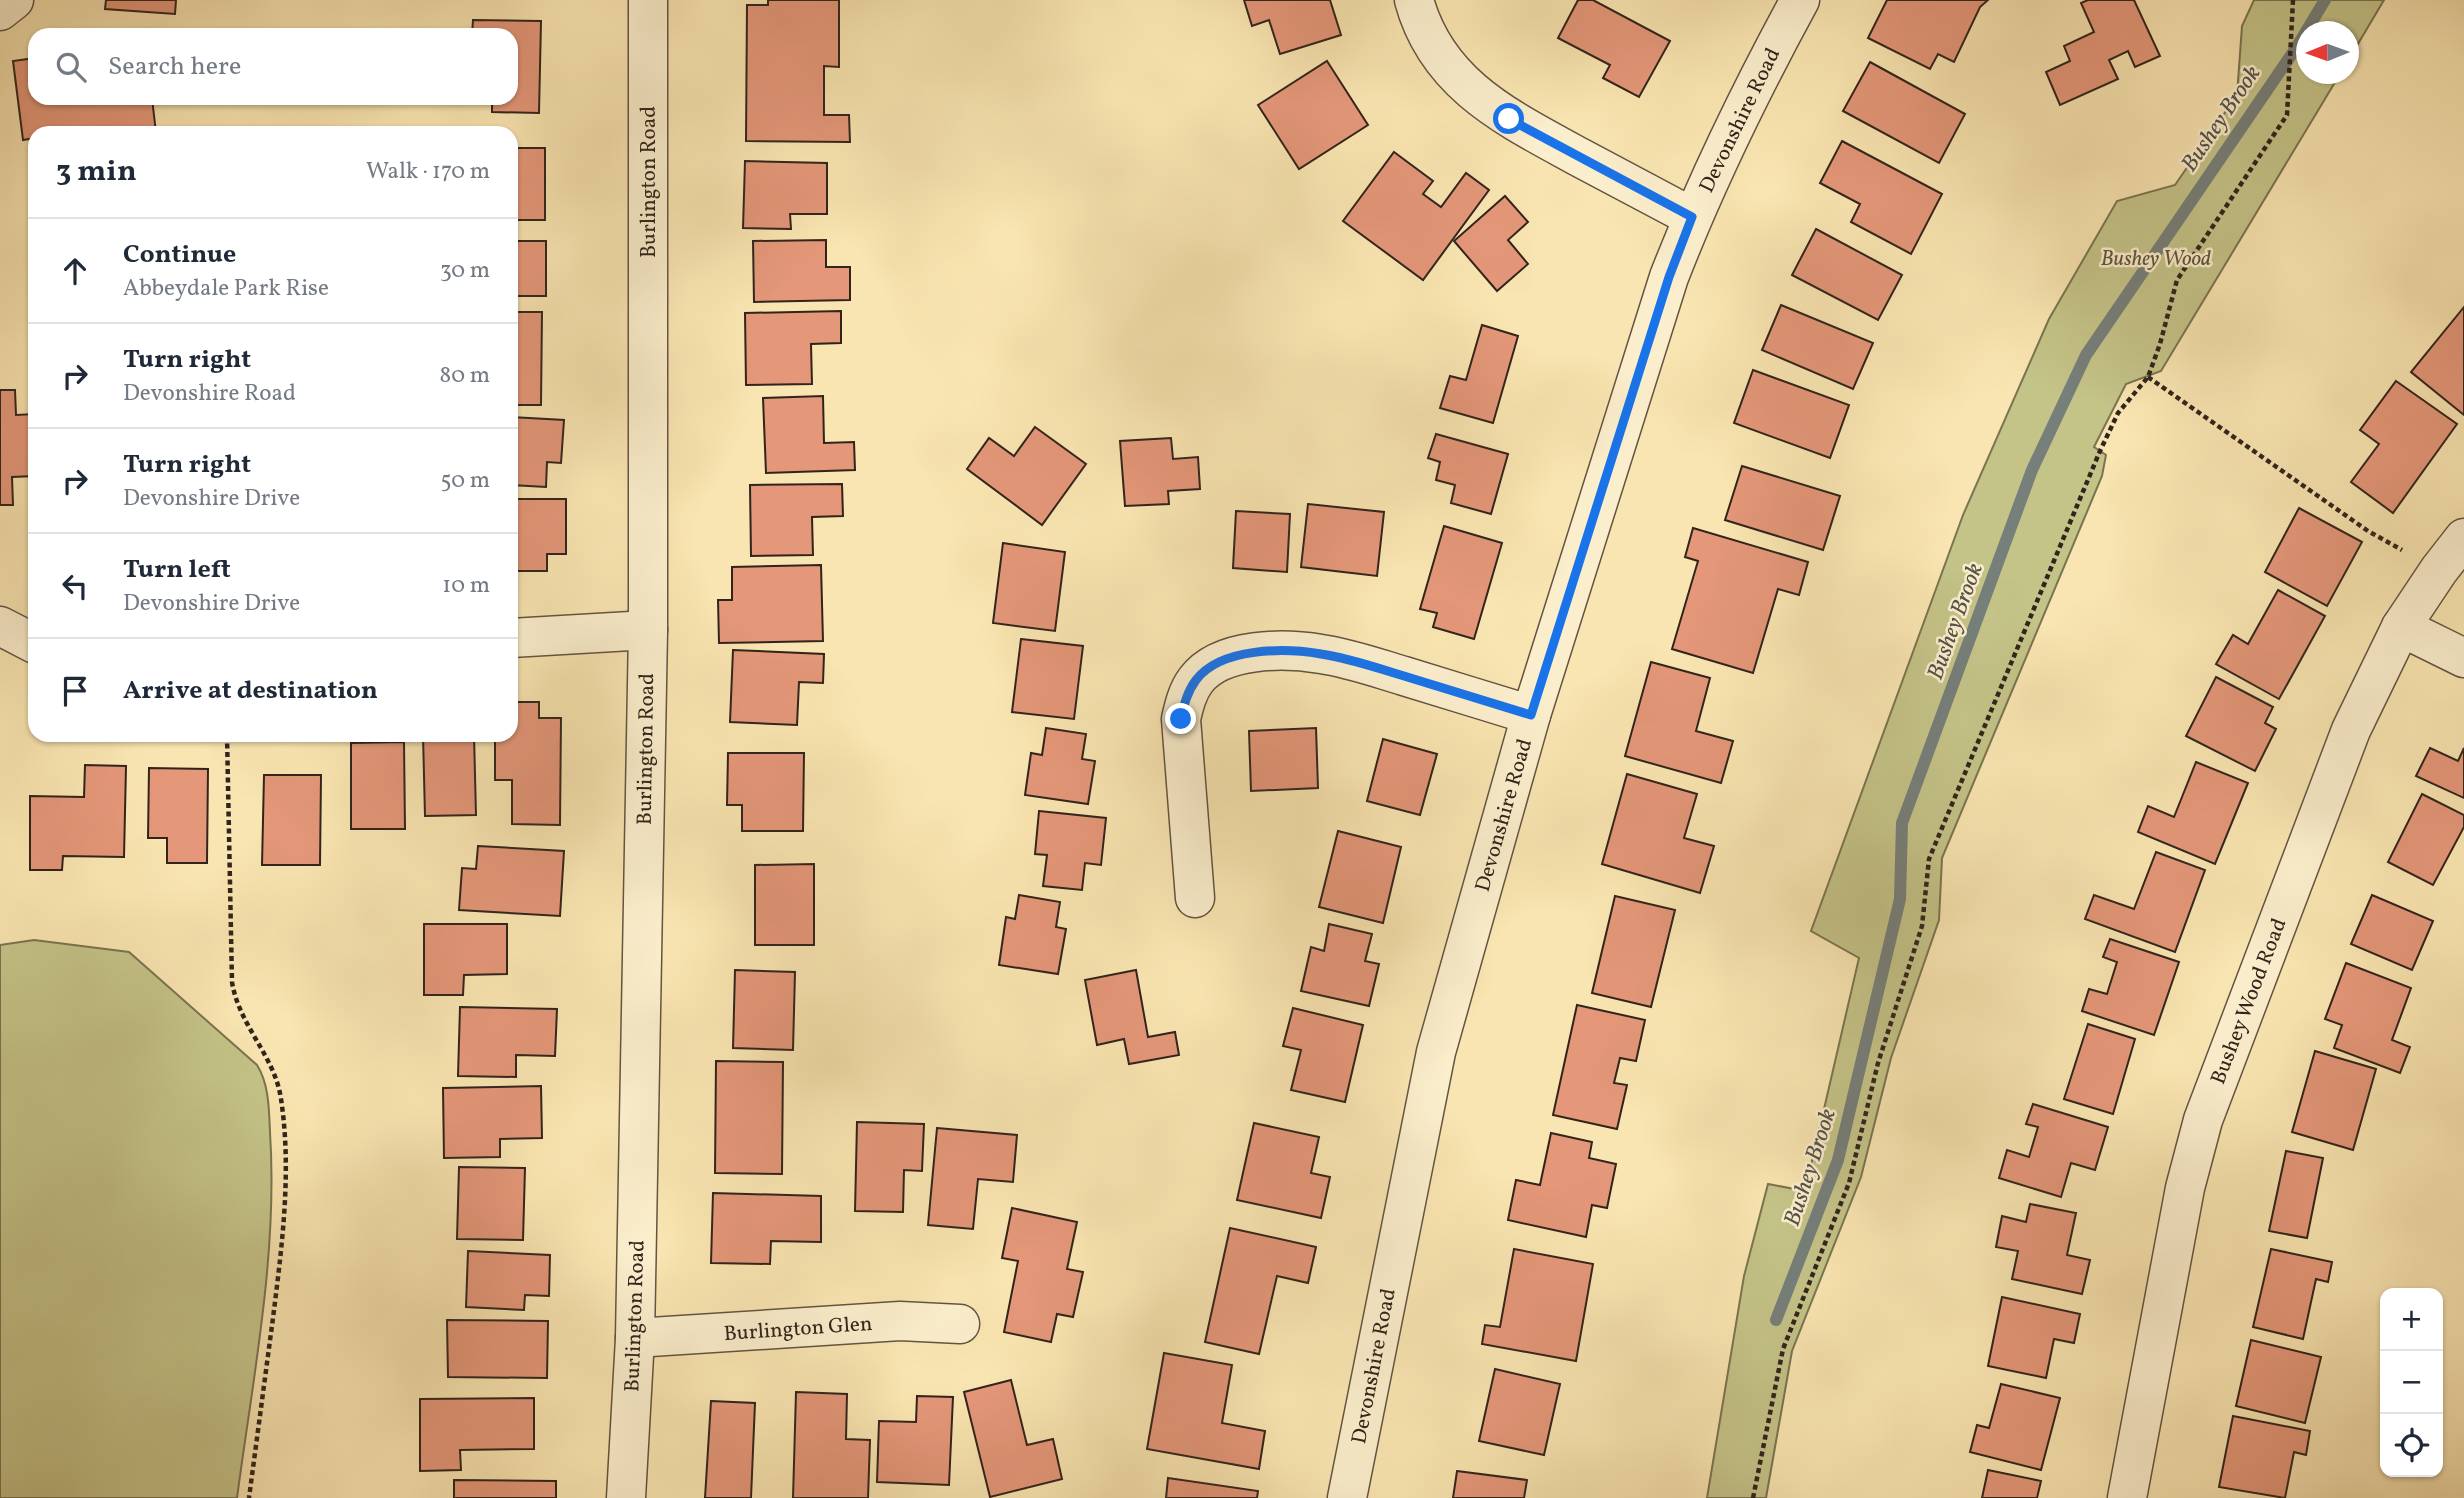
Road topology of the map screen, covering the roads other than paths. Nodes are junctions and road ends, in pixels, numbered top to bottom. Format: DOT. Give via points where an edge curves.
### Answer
graph roads {
  1 [pos="14,0"];
  2 [pos="648,0"];
  3 [pos="1414,0"];
  4 [pos="1800,0"];
  5 [pos="0,10"];
  6 [pos="1692,217"];
  7 [pos="2464,538"];
  8 [pos="0,626"];
  9 [pos="2401,627"];
  10 [pos="648,630"];
  11 [pos="518,638"];
  12 [pos="28,640"];
  13 [pos="2464,658"];
  14 [pos="1531,715"];
  15 [pos="1195,898"];
  16 [pos="960,1324"];
  17 [pos="635,1338"];
  18 [pos="626,1498"];
  19 [pos="1347,1498"];
  20 [pos="2127,1498"];
  1 -- 5 [label="street"];
  2 -- 10 [label="street, Burlington Road"];
  3 -- 6 [label="street" via="1435,50 1476,96 1509,119"];
  4 -- 6 [label="street, Devonshire Road"];
  6 -- 14 [label="street, Devonshire Road"];
  7 -- 9 [label="street, Bushey Wood Road"];
  8 -- 12 [label="street"];
  9 -- 13 [label="street"];
  9 -- 20 [label="street, Bushey Wood Road" via="2351,730 2203,1121 2185,1188"];
  10 -- 11 [label="street"];
  10 -- 17 [label="street, Burlington Road"];
  14 -- 15 [label="street" via="1321,654 1240,654 1217,663 1197,678 1181,719"];
  14 -- 19 [label="street, Devonshire Road" via="1436,1052"];
  16 -- 17 [label="street, Burlington Glen" via="900,1321"];
  17 -- 18 [label="street, Burlington Road"];
}
